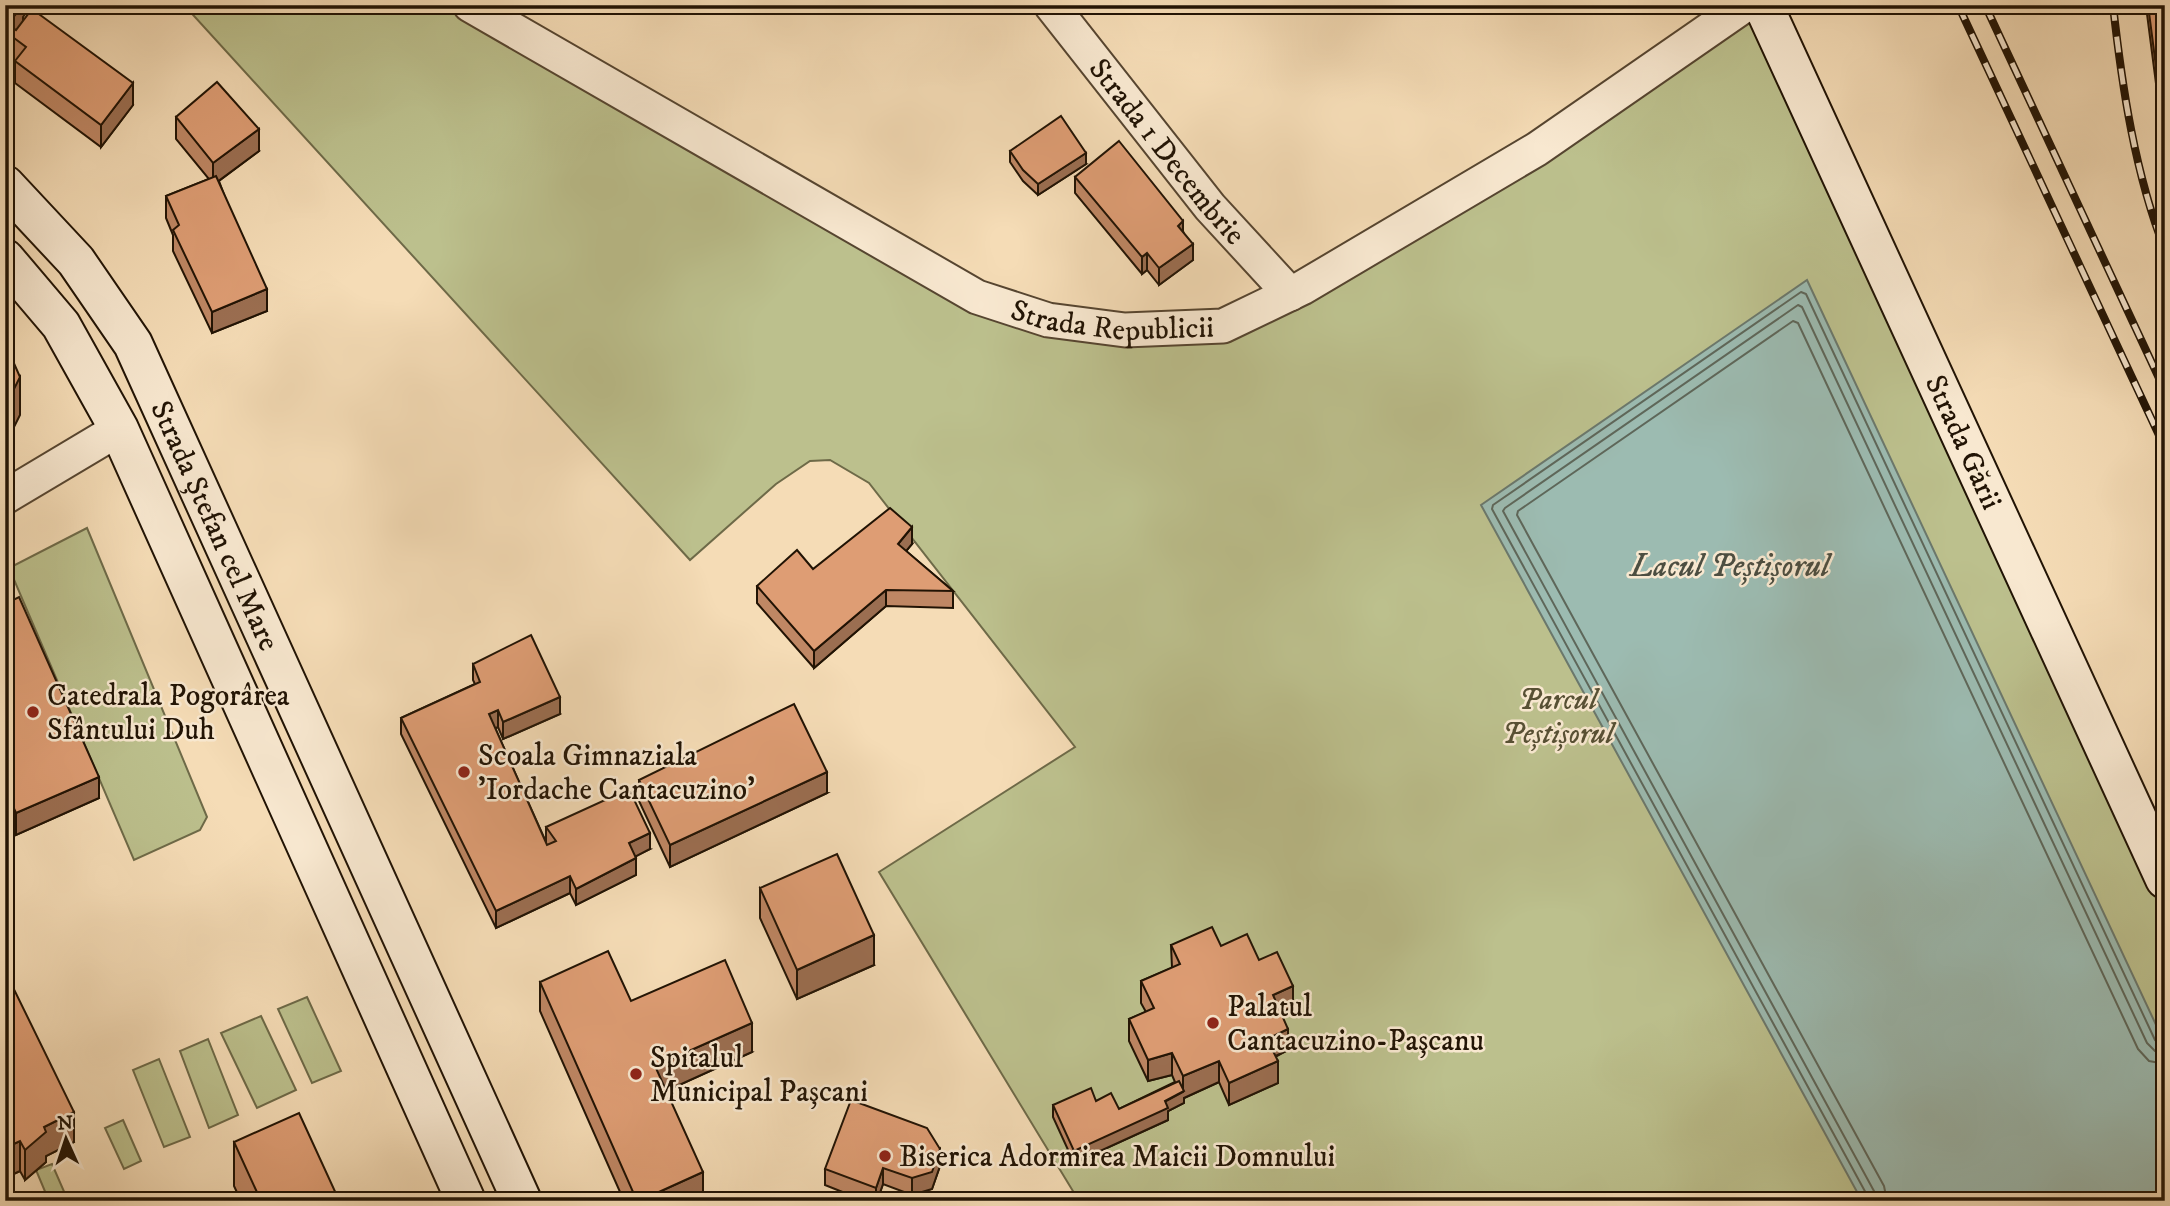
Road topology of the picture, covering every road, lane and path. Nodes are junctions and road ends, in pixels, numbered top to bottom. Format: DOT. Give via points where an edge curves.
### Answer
graph roads {
  1 [pos="470,5"];
  2 [pos="1051,5"];
  3 [pos="1745,5"];
  4 [pos="1763,5"];
  5 [pos="5,185"];
  6 [pos="5,259"];
  7 [pos="1290,294"];
  8 [pos="119,429"];
  9 [pos="5,497"];
  10 [pos="283,674"];
  11 [pos="238,695"];
  12 [pos="2165,879"];
  13 [pos="466,1201"];
  14 [pos="522,1201"];
  1 -- 7 [label="street, Strada Republicii" via="977,297 1048,320 1125,330 1223,326"];
  2 -- 7 [label="street, Strada 1 Decembrie" via="1210,207"];
  3 -- 7 [label="street, Strada Republicii" via="1537,149"];
  4 -- 12 [label="main road, Strada Gării"];
  5 -- 10 [label="main road, Strada Ștefan cel Mare" via="76,261 133,344"];
  6 -- 8 [label="main road, Strada Ștefan cel Mare" via="61,326"];
  8 -- 9 [label="street"];
  8 -- 11 [label="main road, Strada Ștefan cel Mare"];
  10 -- 11 [label="main road"];
  10 -- 14 [label="main road, Strada Ștefan cel Mare"];
  11 -- 13 [label="main road, Strada Ștefan cel Mare"];
}
